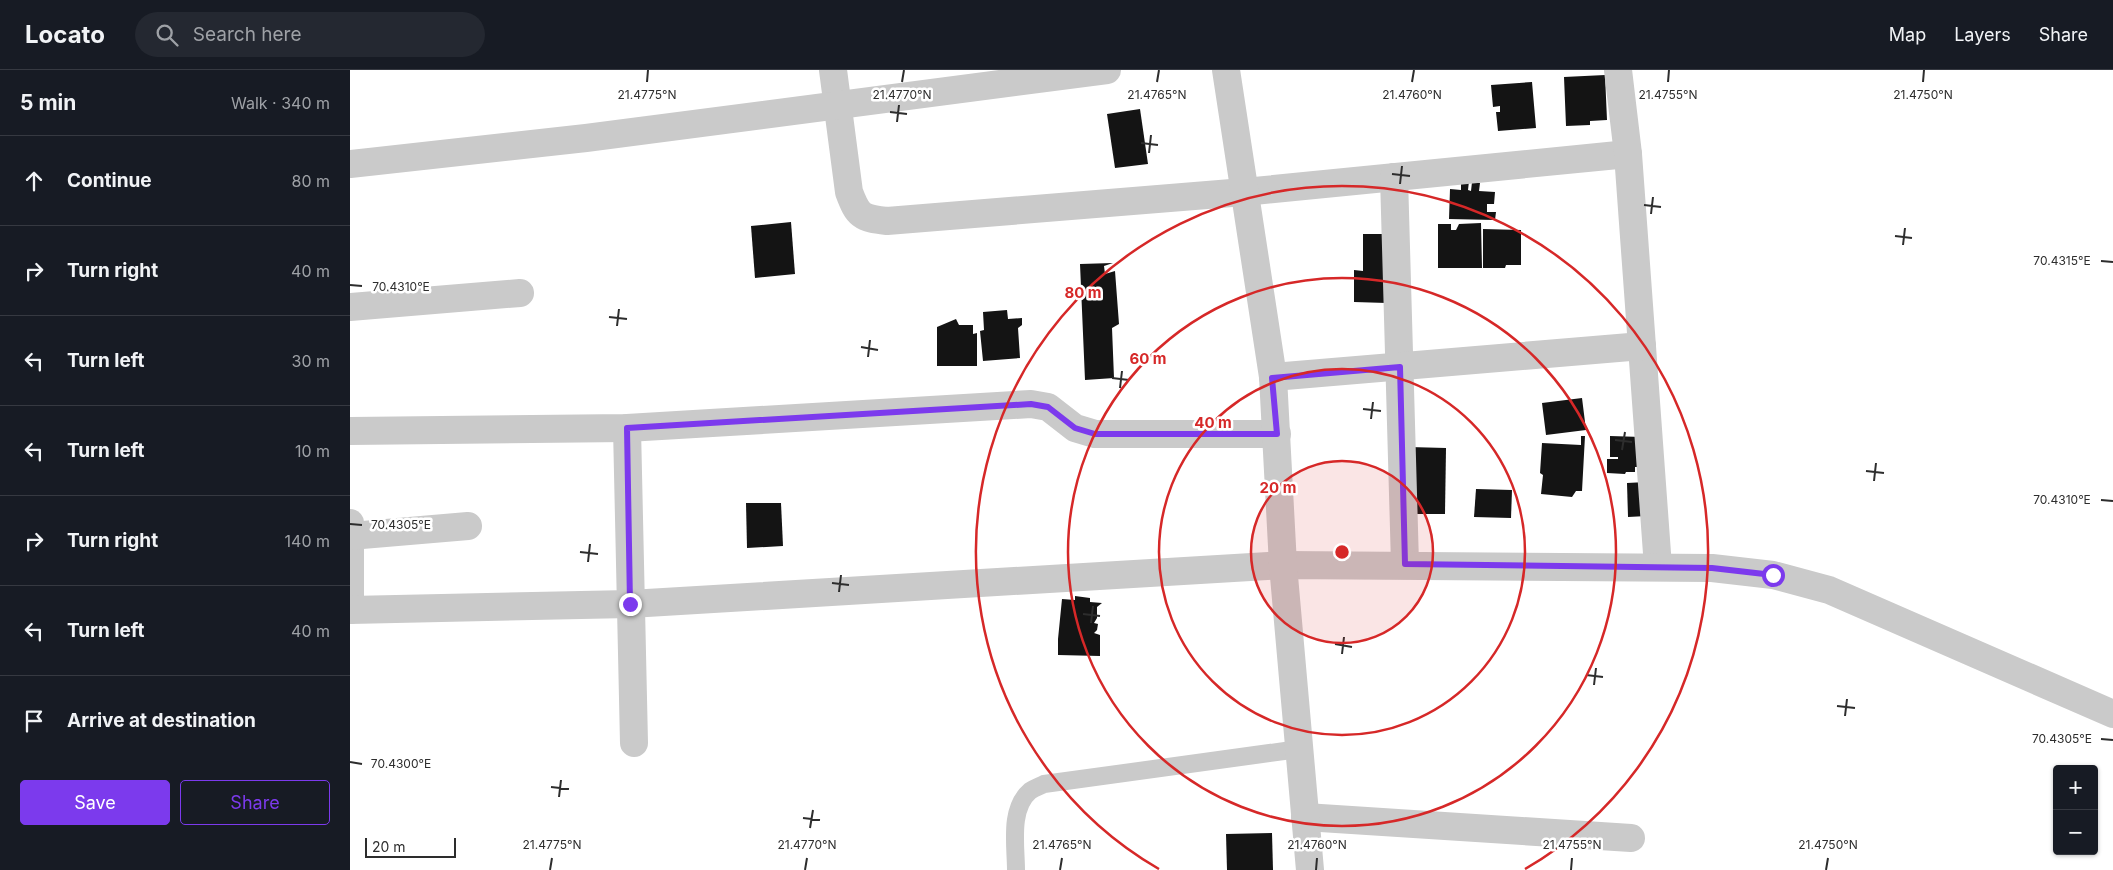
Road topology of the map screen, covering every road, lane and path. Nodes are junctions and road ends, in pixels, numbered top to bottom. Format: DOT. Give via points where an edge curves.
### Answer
graph roads {
  1 [pos="832,70"];
  2 [pos="1107,70"];
  3 [pos="1226,70"];
  4 [pos="1618,70"];
  5 [pos="837,107"];
  6 [pos="1628,154"];
  7 [pos="350,164"];
  8 [pos="1394,177"];
  9 [pos="1244,192"];
  10 [pos="520,293"];
  11 [pos="350,307"];
  12 [pos="1642,346"];
  13 [pos="1400,367"];
  14 [pos="1272,378"];
  15 [pos="627,428"];
  16 [pos="350,431"];
  17 [pos="1277,434"];
  18 [pos="468,526"];
  19 [pos="350,532"];
  20 [pos="1405,564"];
  21 [pos="1283,565"];
  22 [pos="1658,567"];
  23 [pos="630,604"];
  24 [pos="350,610"];
  25 [pos="2113,714"];
  26 [pos="634,743"];
  27 [pos="1299,750"];
  28 [pos="1305,817"];
  29 [pos="1631,838"];
  30 [pos="1016,870"];
  31 [pos="1310,870"];
  1 -- 5 [label="street"];
  2 -- 5 [label="street"];
  3 -- 9 [label="street"];
  4 -- 6 [label="street"];
  5 -- 7 [label="street"];
  5 -- 9 [label="street" via="849,192 856,211 870,219 887,221"];
  6 -- 8 [label="street"];
  6 -- 12 [label="street"];
  8 -- 9 [label="street"];
  8 -- 13 [label="street"];
  9 -- 14 [label="street"];
  10 -- 11 [label="street"];
  12 -- 13 [label="street"];
  12 -- 22 [label="street"];
  13 -- 14 [label="street"];
  13 -- 20 [label="street"];
  14 -- 17 [label="street"];
  15 -- 16 [label="street"];
  15 -- 17 [label="street" via="1031,404 1048,407 1075,428 1095,434"];
  15 -- 23 [label="street"];
  17 -- 21 [label="street"];
  18 -- 19 [label="street"];
  19 -- 24 [label="street"];
  20 -- 21 [label="street"];
  20 -- 22 [label="street"];
  21 -- 23 [label="street"];
  21 -- 27 [label="street"];
  22 -- 25 [label="street" via="1712,568 1773,575 1829,590"];
  23 -- 24 [label="street"];
  23 -- 26 [label="street"];
  27 -- 28 [label="street"];
  27 -- 30 [label="lane" via="1044,784 1030,791 1020,805 1016,824"];
  28 -- 29 [label="street"];
  28 -- 31 [label="street"];
}
